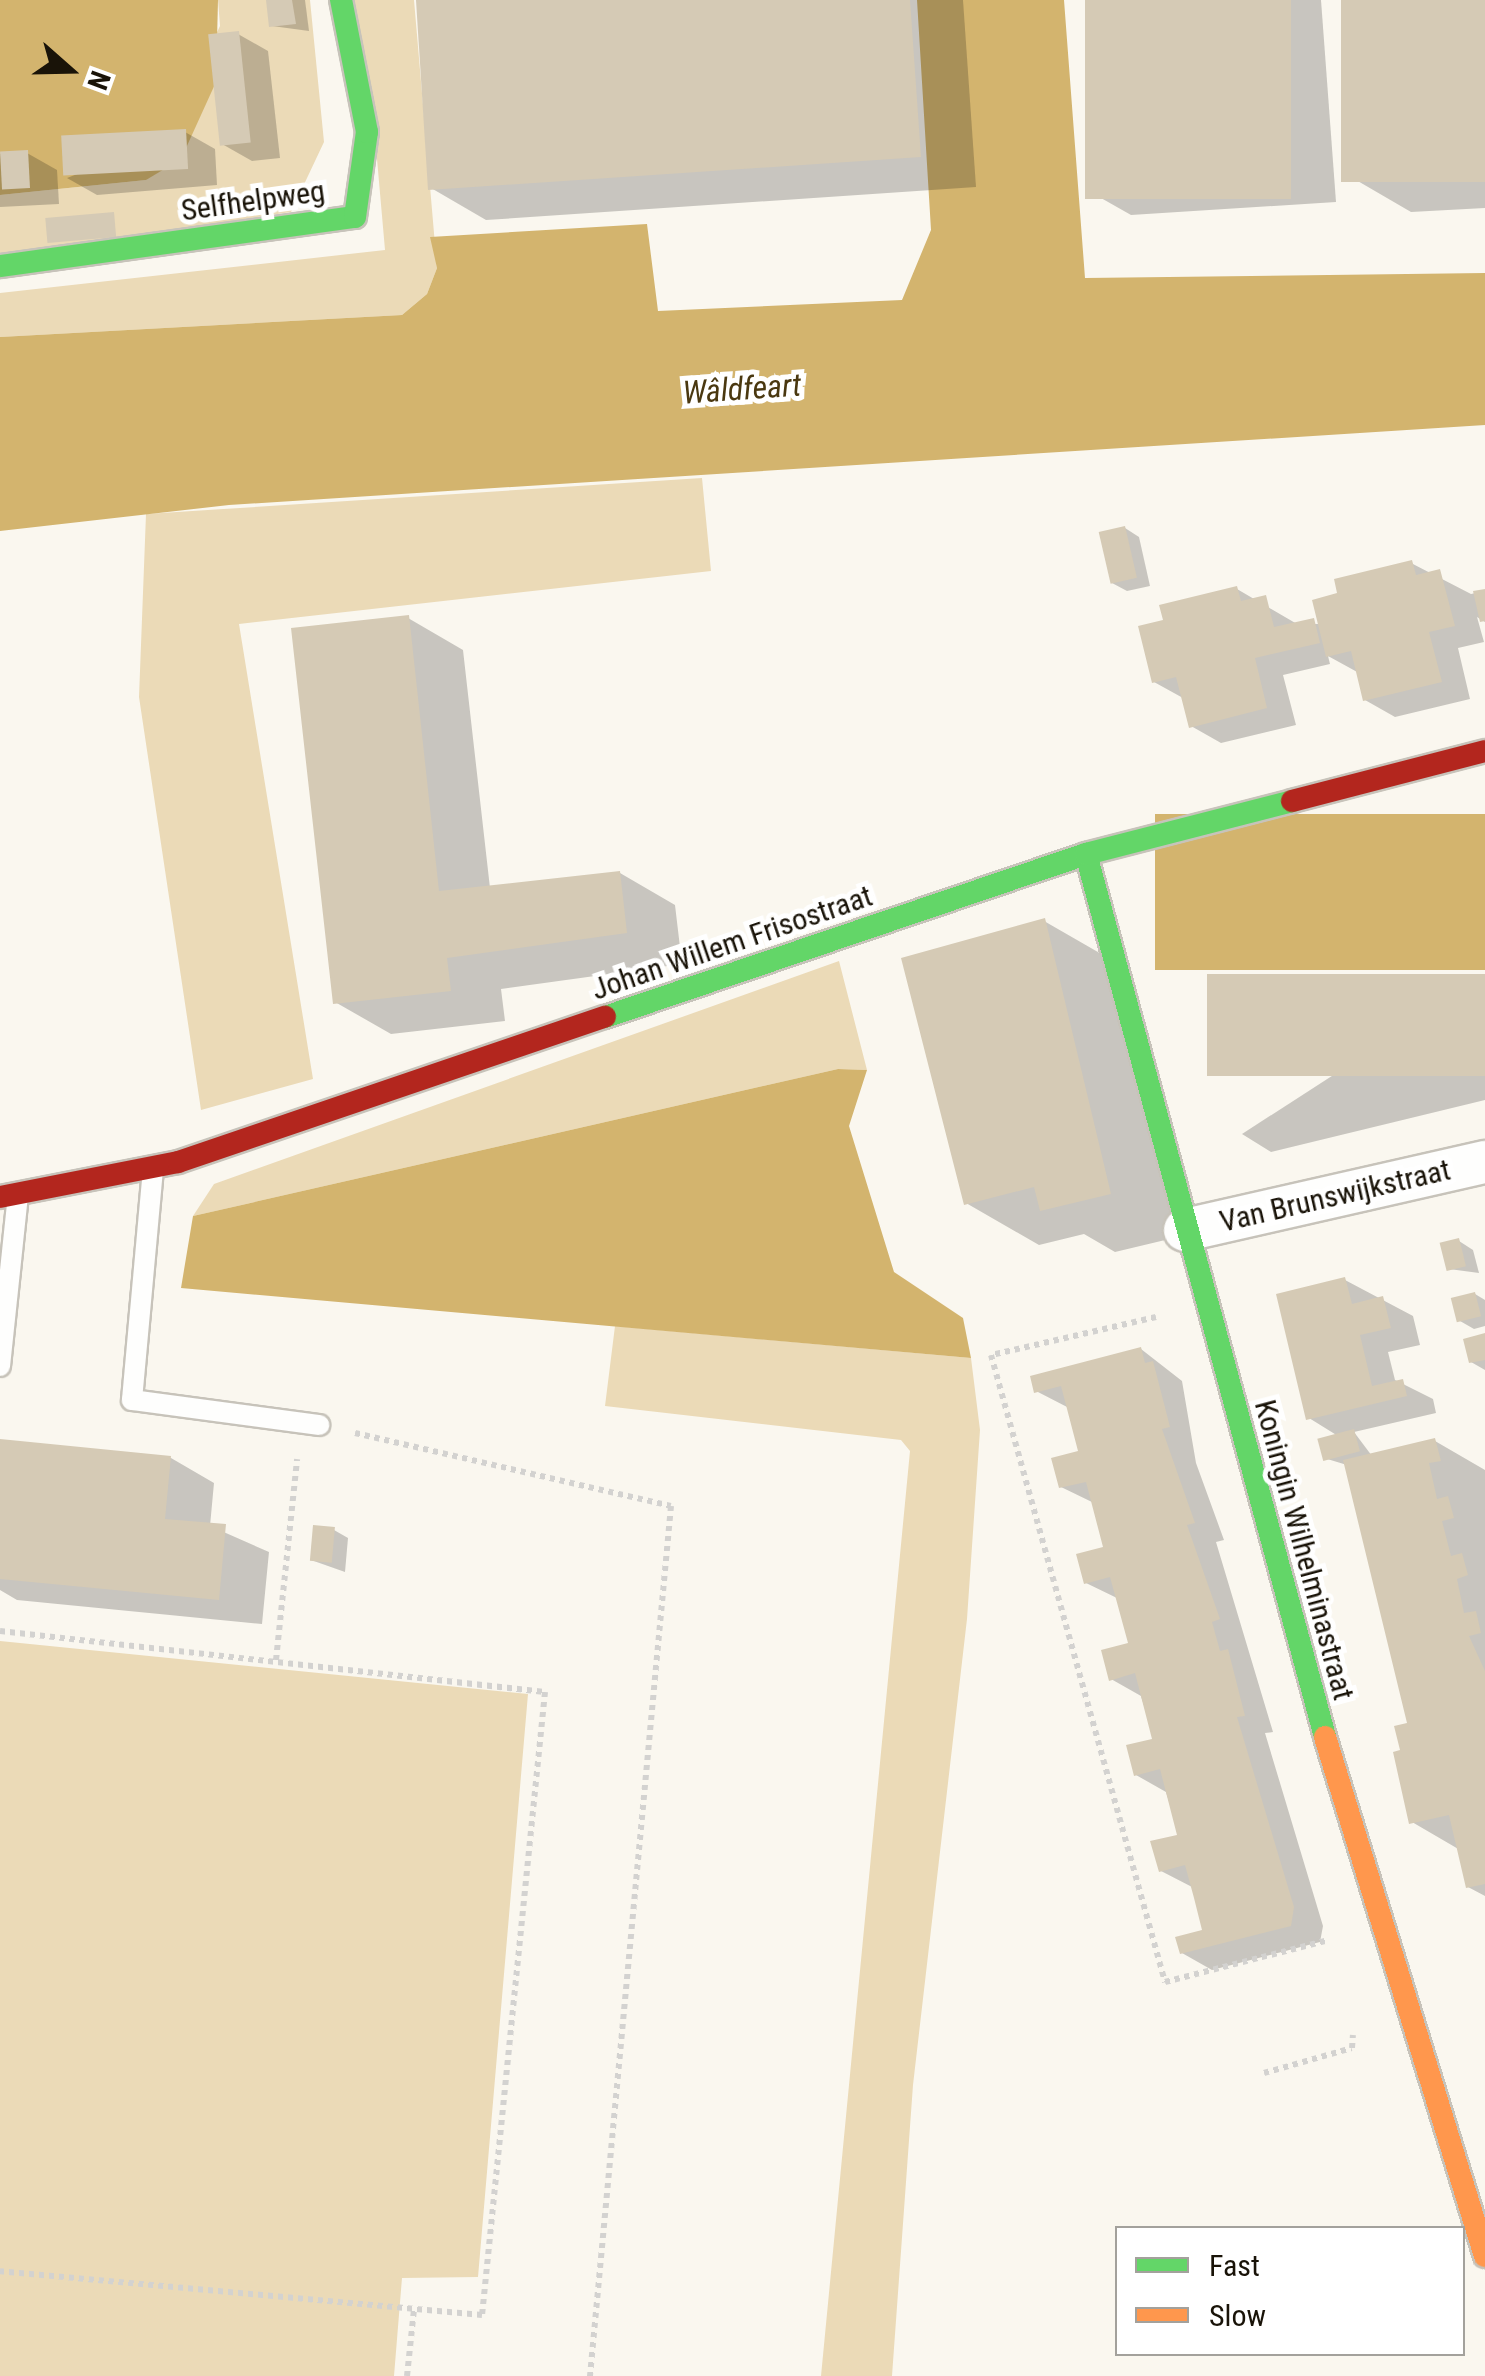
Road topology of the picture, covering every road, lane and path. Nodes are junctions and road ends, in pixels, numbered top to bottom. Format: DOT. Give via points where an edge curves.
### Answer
graph roads {
  1 [pos="341,0"];
  2 [pos="0,266"];
  3 [pos="1485,751"];
  4 [pos="1086,854"];
  5 [pos="1485,1162"];
  6 [pos="154,1167"];
  7 [pos="9,1196"];
  8 [pos="1185,1230"];
  9 [pos="1206,1306"];
  10 [pos="0,1366"];
  11 [pos="310,1424"];
  12 [pos="0,1630"];
  13 [pos="276,1660"];
  14 [pos="1377,1927"];
  15 [pos="1406,2017"];
  16 [pos="1264,2073"];
  17 [pos="1485,2256"];
  18 [pos="0,2272"];
  19 [pos="414,2309"];
  20 [pos="407,2376"];
  21 [pos="590,2376"];
  1 -- 2 [label="street, Selfhelpweg" via="367,132 355,217"];
  3 -- 4 [label="street, Johan Willem Frisostraat"];
  4 -- 6 [label="street, Johan Willem Frisostraat"];
  4 -- 8 [label="street, Koningin Wilhelminastraat"];
  5 -- 8 [label="street, Van Brunswijkstraat"];
  6 -- 7 [label="street, Johan Willem Frisostraat"];
  6 -- 11 [label="lane" via="132,1400"];
  7 -- 10 [label="lane"];
  8 -- 9 [label="street, Koningin Wilhelminastraat"];
  9 -- 14 [label="street, Koningin Wilhelminastraat"];
  9 -- 14 [label="path" via="991,1355 1165,1982"];
  11 -- 13 [label="path"];
  11 -- 21 [label="path" via="672,1506"];
  12 -- 13 [label="path"];
  13 -- 19 [label="path" via="545,1692 482,2314"];
  14 -- 15 [label="street, Koningin Wilhelminastraat"];
  15 -- 16 [label="path" via="1351,2035 1352,2048"];
  15 -- 17 [label="street, Koningin Wilhelminastraat"];
  18 -- 19 [label="path"];
  19 -- 20 [label="path"];
}
